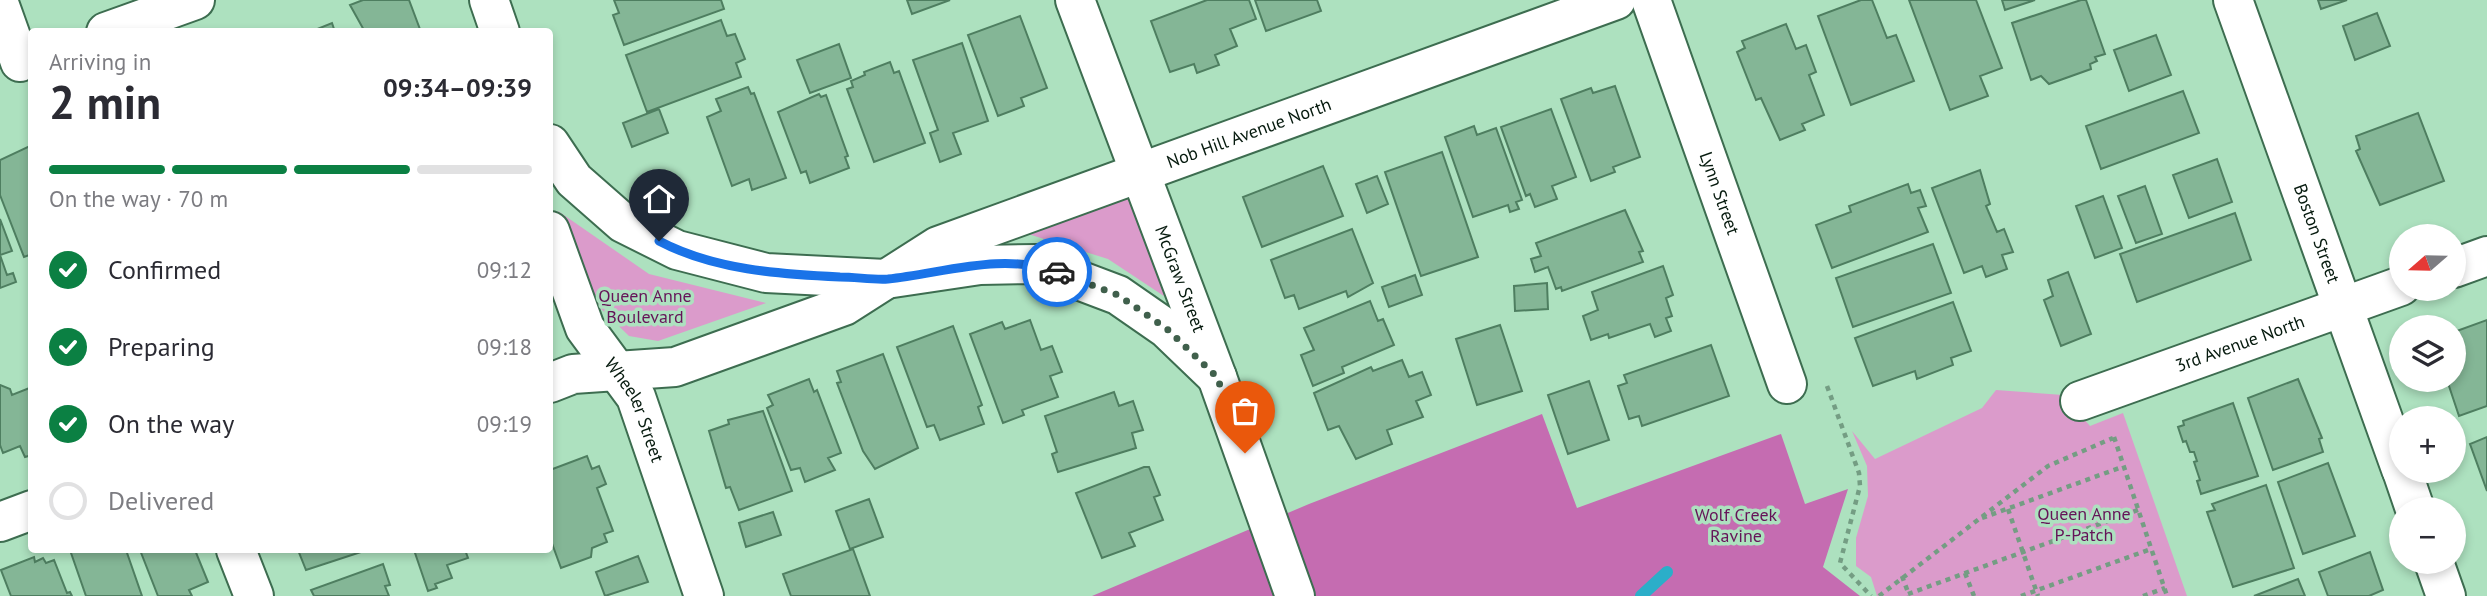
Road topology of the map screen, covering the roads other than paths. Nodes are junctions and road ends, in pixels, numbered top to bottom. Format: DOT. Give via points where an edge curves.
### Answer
graph roads {
  1 [pos="195,0"];
  2 [pos="489,0"];
  3 [pos="1075,0"];
  4 [pos="1616,0"];
  5 [pos="1651,0"];
  6 [pos="2233,0"];
  7 [pos="0,6"];
  8 [pos="117,28"];
  9 [pos="499,28"];
  10 [pos="17,63"];
  11 [pos="553,148"];
  12 [pos="1139,173"];
  13 [pos="553,239"];
  14 [pos="2487,256"];
  15 [pos="2466,264"];
  16 [pos="886,279"];
  17 [pos="2389,291"];
  18 [pos="2344,308"];
  19 [pos="615,370"];
  20 [pos="1217,377"];
  21 [pos="553,382"];
  22 [pos="1787,384"];
  23 [pos="2080,401"];
  24 [pos="2389,436"];
  25 [pos="28,512"];
  26 [pos="0,522"];
  27 [pos="237,553"];
  28 [pos="2438,574"];
  29 [pos="254,596"];
  30 [pos="704,596"];
  31 [pos="1295,596"];
  32 [pos="2446,596"];
  1 -- 8 [label="street"];
  2 -- 9 [label="street"];
  3 -- 12 [label="street, McGraw Street"];
  4 -- 12 [label="street, Nob Hill Avenue North"];
  5 -- 22 [label="street, Lynn Street"];
  6 -- 18 [label="street, Boston Street"];
  7 -- 10 [label="street"];
  11 -- 16 [label="street, Nob Hill Avenue North" via="574,180 623,223 677,250 766,273"];
  12 -- 16 [label="street, Nob Hill Avenue North" via="938,246"];
  12 -- 20 [label="street, McGraw Street"];
  13 -- 19 [label="street, Wheeler Street" via="585,328"];
  14 -- 15 [label="street"];
  16 -- 19 [label="street, Nob Hill Avenue North" via="844,306 675,367"];
  16 -- 20 [label="street, Nob Hill Avenue North" via="980,265 1037,264 1118,295 1167,329"];
  17 -- 18 [label="street, 3rd Avenue North"];
  18 -- 23 [label="street, 3rd Avenue North"];
  18 -- 24 [label="street, Boston Street"];
  19 -- 21 [label="street, Nob Hill Avenue North" via="573,374"];
  19 -- 30 [label="street, Wheeler Street" via="636,397"];
  20 -- 31 [label="street, McGraw Street"];
  25 -- 26 [label="street"];
  27 -- 29 [label="street"];
  28 -- 32 [label="street"];
}
